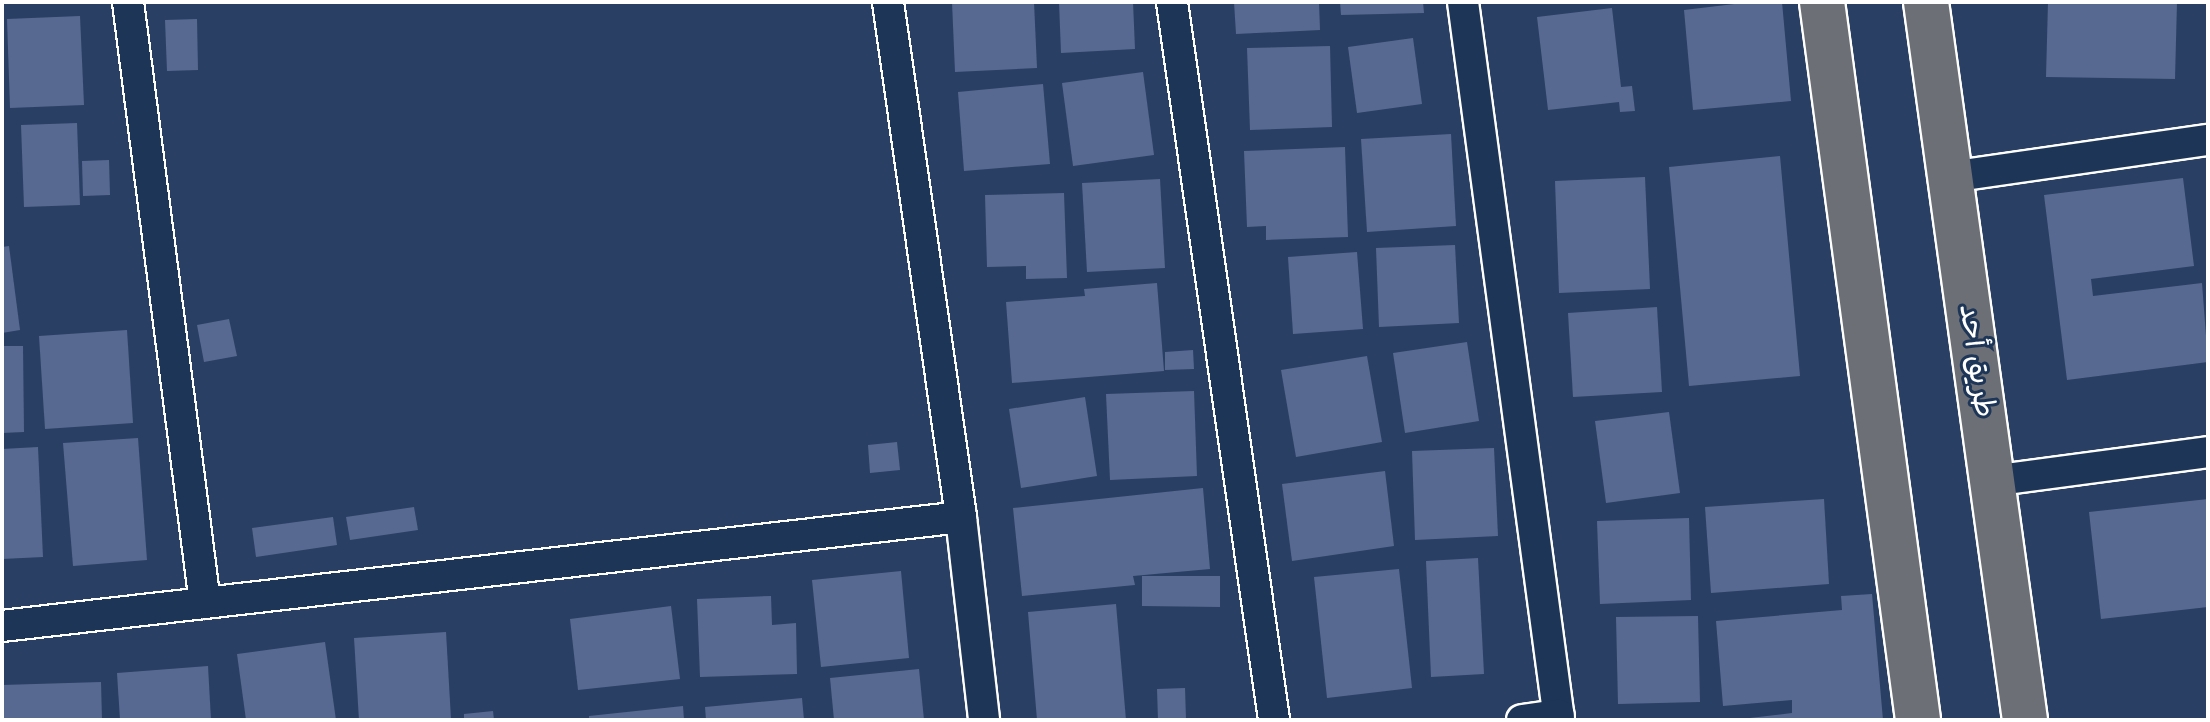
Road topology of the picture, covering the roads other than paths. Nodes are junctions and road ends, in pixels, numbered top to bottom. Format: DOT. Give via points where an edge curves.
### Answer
graph roads {
  1 [pos="128,2"];
  2 [pos="888,2"];
  3 [pos="1172,2"];
  4 [pos="1463,2"];
  5 [pos="1822,2"];
  6 [pos="1926,2"];
  7 [pos="2208,140"];
  8 [pos="1950,177"];
  9 [pos="2208,452"];
  10 [pos="1992,481"];
  11 [pos="961,517"];
  12 [pos="205,603"];
  13 [pos="2,626"];
  14 [pos="1559,718"];
  15 [pos="984,720"];
  16 [pos="1274,720"];
  17 [pos="1522,720"];
  18 [pos="1918,720"];
  19 [pos="2025,720"];
  1 -- 12 [label="street"];
  2 -- 11 [label="street"];
  3 -- 16 [label="street"];
  4 -- 14 [label="street"];
  5 -- 18 [label="main road"];
  6 -- 8 [label="main road, طريق أحد"];
  7 -- 8 [label="street"];
  8 -- 10 [label="main road, طريق أحد"];
  9 -- 10 [label="street"];
  10 -- 19 [label="main road, طريق أحد"];
  11 -- 12 [label="street"];
  11 -- 15 [label="street"];
  12 -- 13 [label="street"];
  14 -- 17 [label="street"];
}
